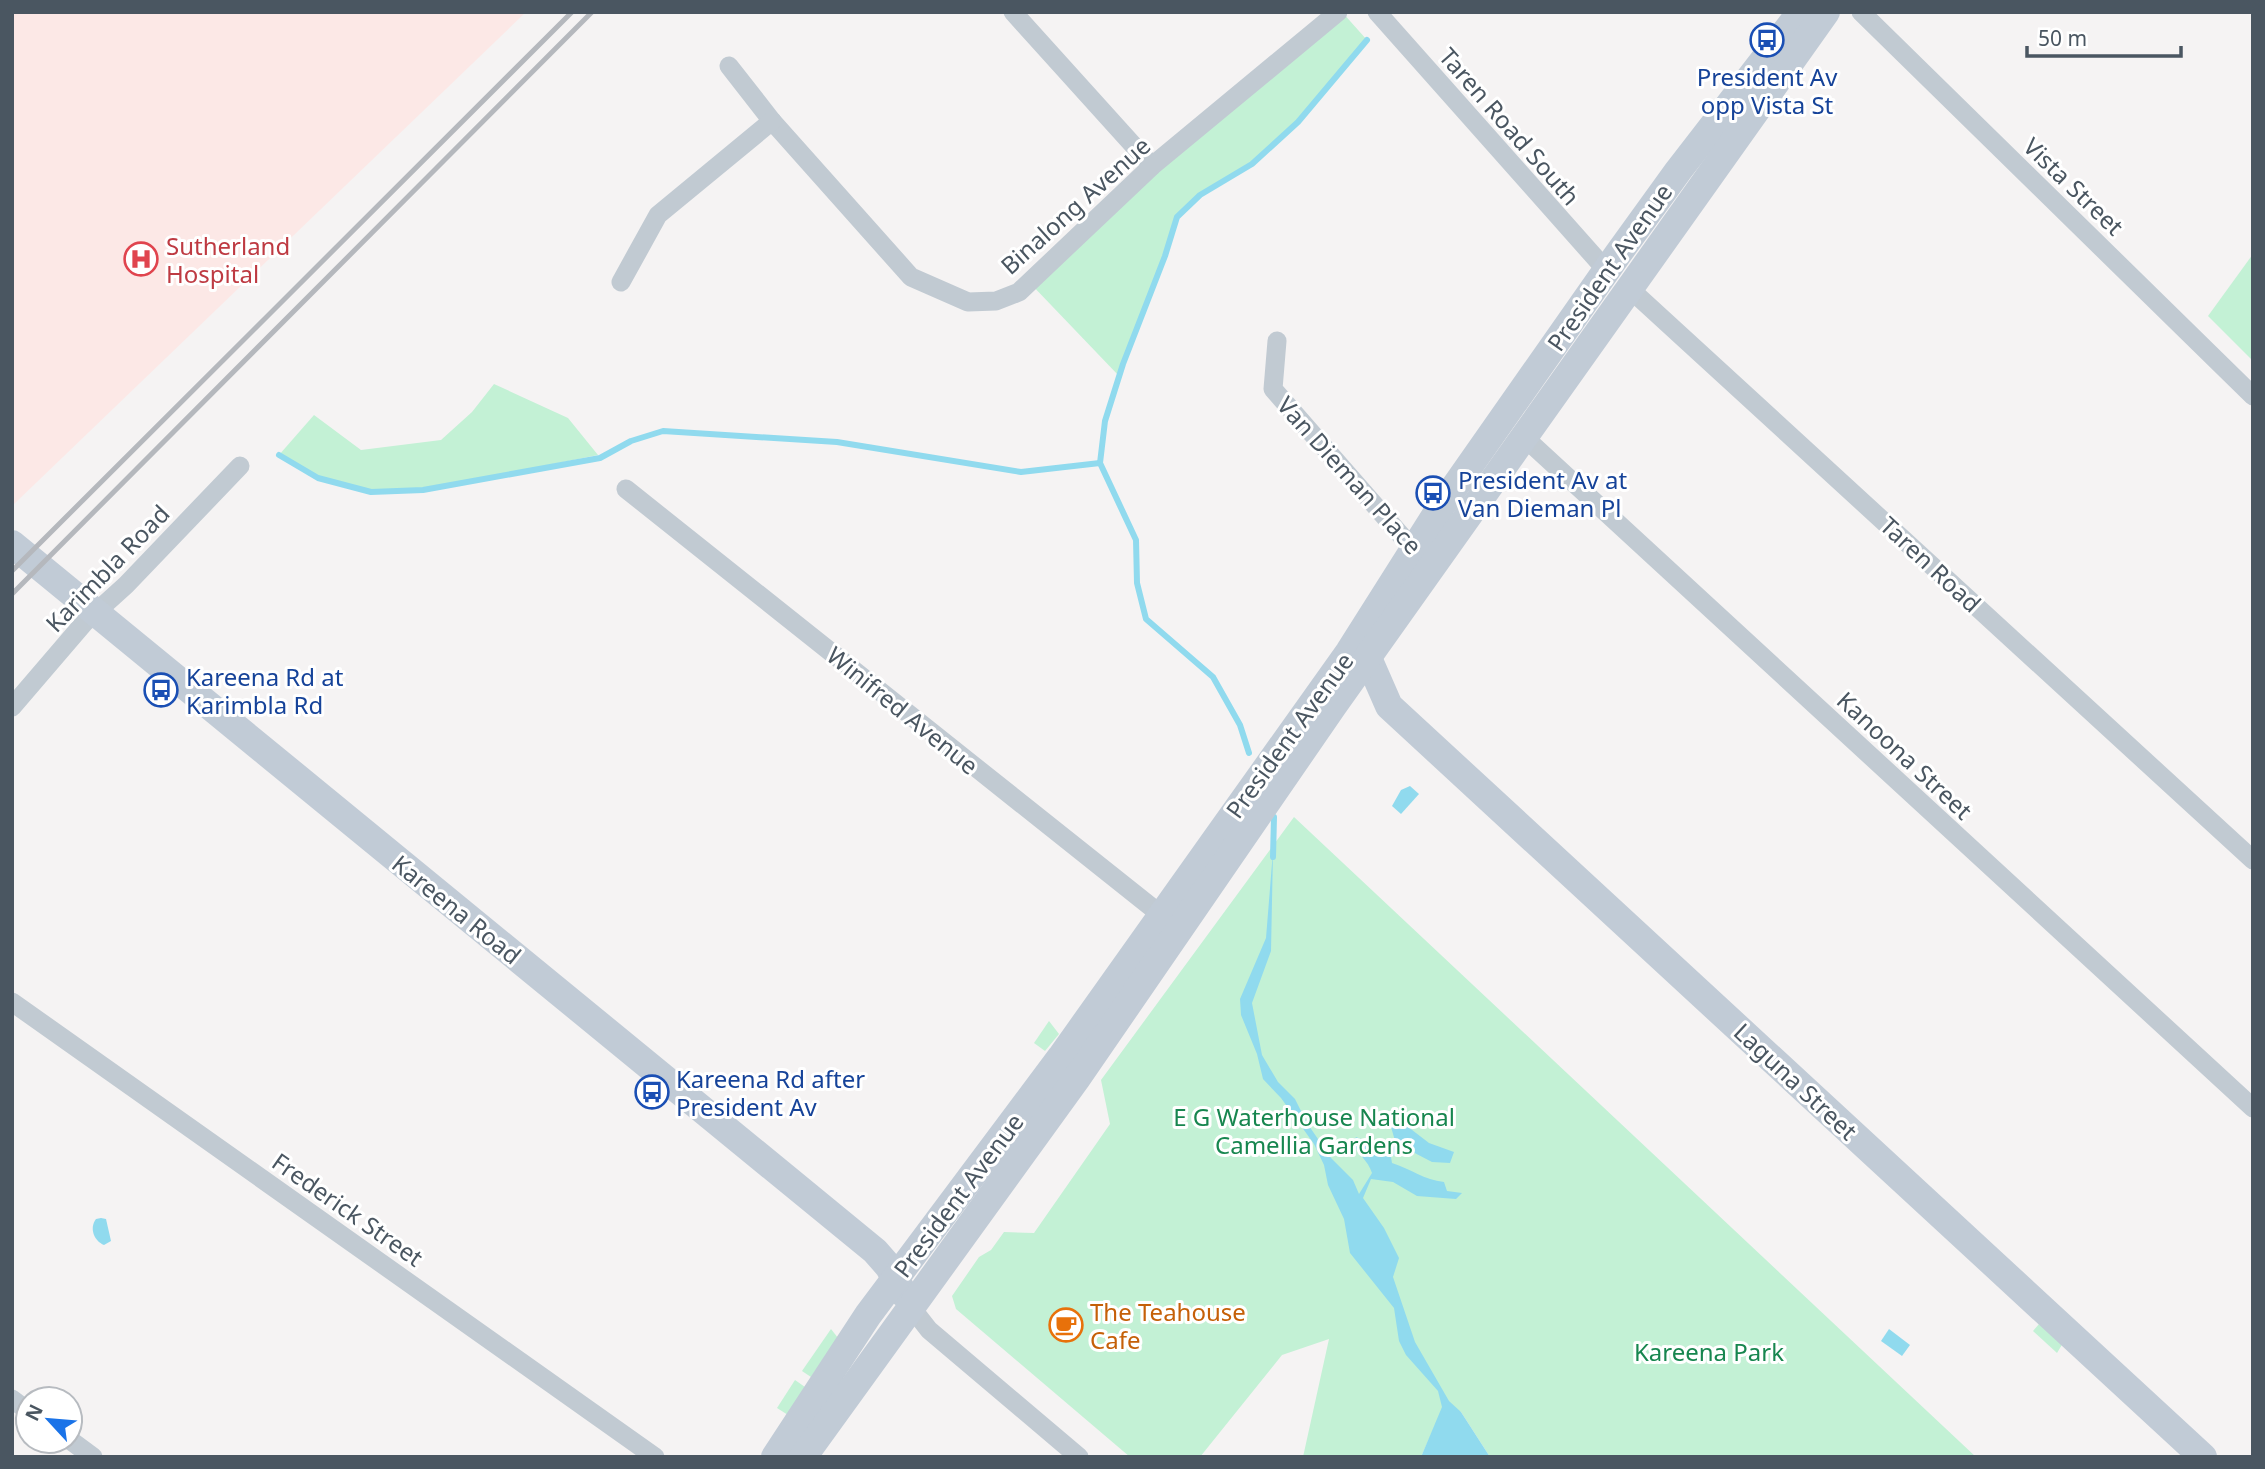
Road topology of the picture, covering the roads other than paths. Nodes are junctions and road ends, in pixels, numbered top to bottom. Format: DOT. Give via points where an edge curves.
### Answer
graph roads {
  1 [pos="1013,12"];
  2 [pos="1338,12"];
  3 [pos="1377,12"];
  4 [pos="1801,12"];
  5 [pos="1826,12"];
  6 [pos="1860,12"];
  7 [pos="729,66"];
  8 [pos="772,121"];
  9 [pos="1152,166"];
  10 [pos="1606,271"];
  11 [pos="621,282"];
  12 [pos="1630,289"];
  13 [pos="1277,341"];
  14 [pos="2253,396"];
  15 [pos="1524,437"];
  16 [pos="240,466"];
  17 [pos="626,489"];
  18 [pos="12,544"];
  19 [pos="1423,557"];
  20 [pos="95,613"];
  21 [pos="1368,658"];
  22 [pos="1333,706"];
  23 [pos="1389,706"];
  24 [pos="12,707"];
  25 [pos="2253,860"];
  26 [pos="1171,922"];
  27 [pos="12,1002"];
  28 [pos="2253,1108"];
  29 [pos="895,1279"];
  30 [pos="911,1307"];
  31 [pos="655,1457"];
  32 [pos="775,1457"];
  33 [pos="803,1457"];
  34 [pos="1079,1457"];
  35 [pos="2203,1457"];
  1 -- 9 [label="street"];
  2 -- 9 [label="street, Binalong Avenue"];
  3 -- 10 [label="street, Taren Road South"];
  4 -- 10 [label="main road, President Avenue"];
  5 -- 12 [label="main road, President Avenue"];
  6 -- 14 [label="street, Vista Street"];
  7 -- 8 [label="street, Binalong Avenue"];
  8 -- 9 [label="street, Binalong Avenue" via="911,278 968,302 996,301 1018,292"];
  8 -- 11 [label="street" via="658,215"];
  10 -- 12 [label="main road, Taren Road"];
  10 -- 19 [label="main road, President Avenue"];
  12 -- 15 [label="main road, President Avenue"];
  12 -- 25 [label="street, Taren Road"];
  13 -- 19 [label="street, Van Dieman Place" via="1273,389"];
  15 -- 19 [label="main road, President Avenue"];
  15 -- 28 [label="street, Kanoona Street"];
  16 -- 20 [label="street, Karimbla Road"];
  17 -- 26 [label="street, Winifred Avenue"];
  18 -- 20 [label="main road, Kareena Road"];
  19 -- 21 [label="main road, President Avenue"];
  19 -- 26 [label="main road, President Avenue" via="1364,630"];
  20 -- 24 [label="street, Karimbla Road"];
  20 -- 29 [label="main road, Kareena Road" via="864,1242 885,1261"];
  21 -- 22 [label="main road, President Avenue"];
  21 -- 23 [label="main road, Laguna Street"];
  22 -- 23 [label="main road" via="1362,702"];
  22 -- 26 [label="main road, President Avenue"];
  23 -- 35 [label="main road, Laguna Street"];
  26 -- 29 [label="main road, President Avenue"];
  26 -- 30 [label="main road, President Avenue"];
  27 -- 31 [label="street, Frederick Street"];
  29 -- 30 [label="main road, Kareena Road"];
  29 -- 32 [label="main road, President Avenue"];
  30 -- 33 [label="main road, President Avenue"];
  30 -- 34 [label="street" via="935,1335"];
}
